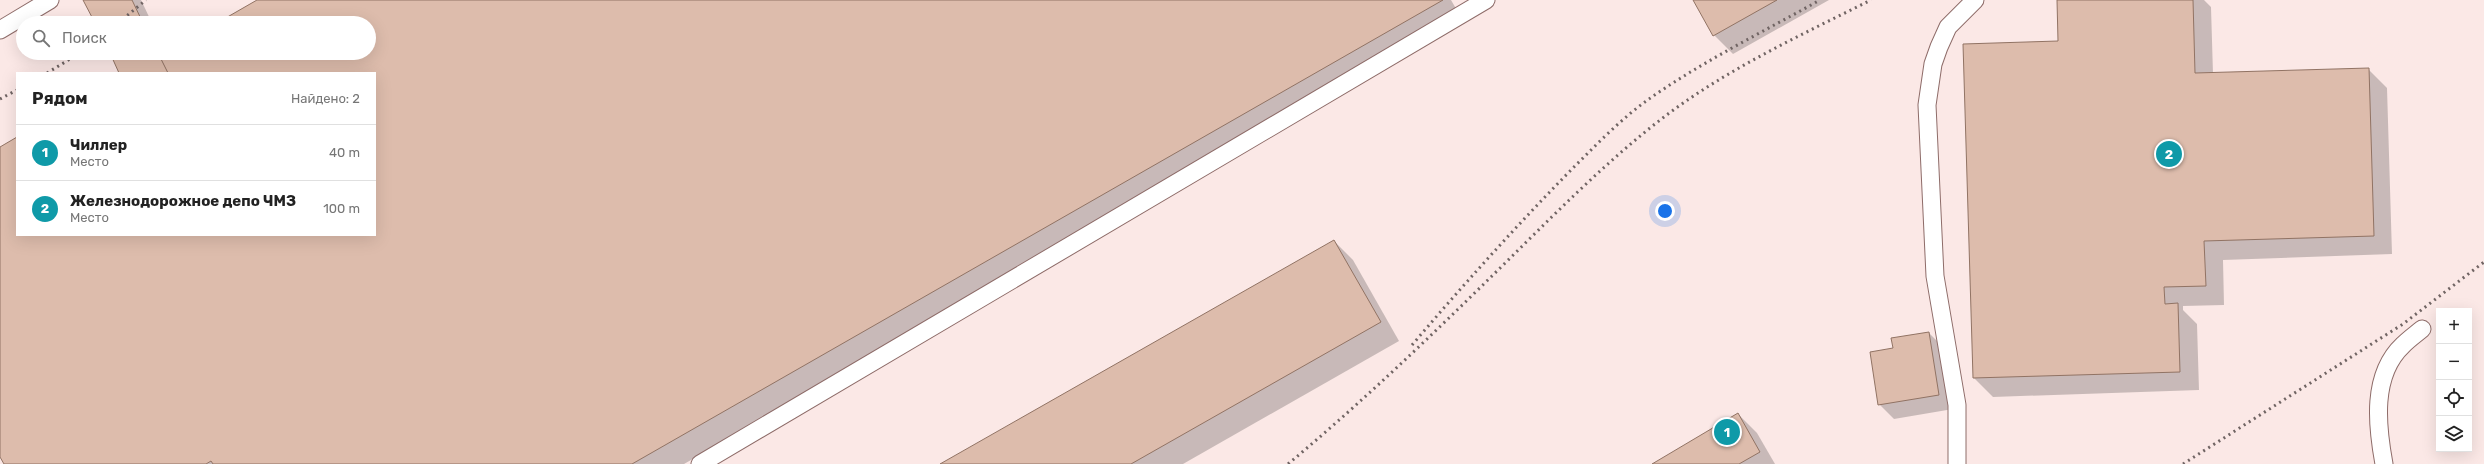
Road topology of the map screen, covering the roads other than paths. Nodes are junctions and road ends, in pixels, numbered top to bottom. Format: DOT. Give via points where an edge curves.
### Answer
graph roads {
  1 [pos="50,0"];
  2 [pos="1486,0"];
  3 [pos="1975,0"];
  4 [pos="23,16"];
  5 [pos="16,20"];
  6 [pos="0,30"];
  7 [pos="2422,329"];
  8 [pos="700,464"];
  9 [pos="1957,464"];
  10 [pos="2384,464"];
  1 -- 4 [label="lane"];
  2 -- 8 [label="lane"];
  3 -- 9 [label="lane" via="1948,27 1934,64 1927,105 1935,276 1957,405"];
  5 -- 6 [label="lane"];
  7 -- 10 [label="lane" via="2402,345 2383,380 2377,408 2378,435"];
}
